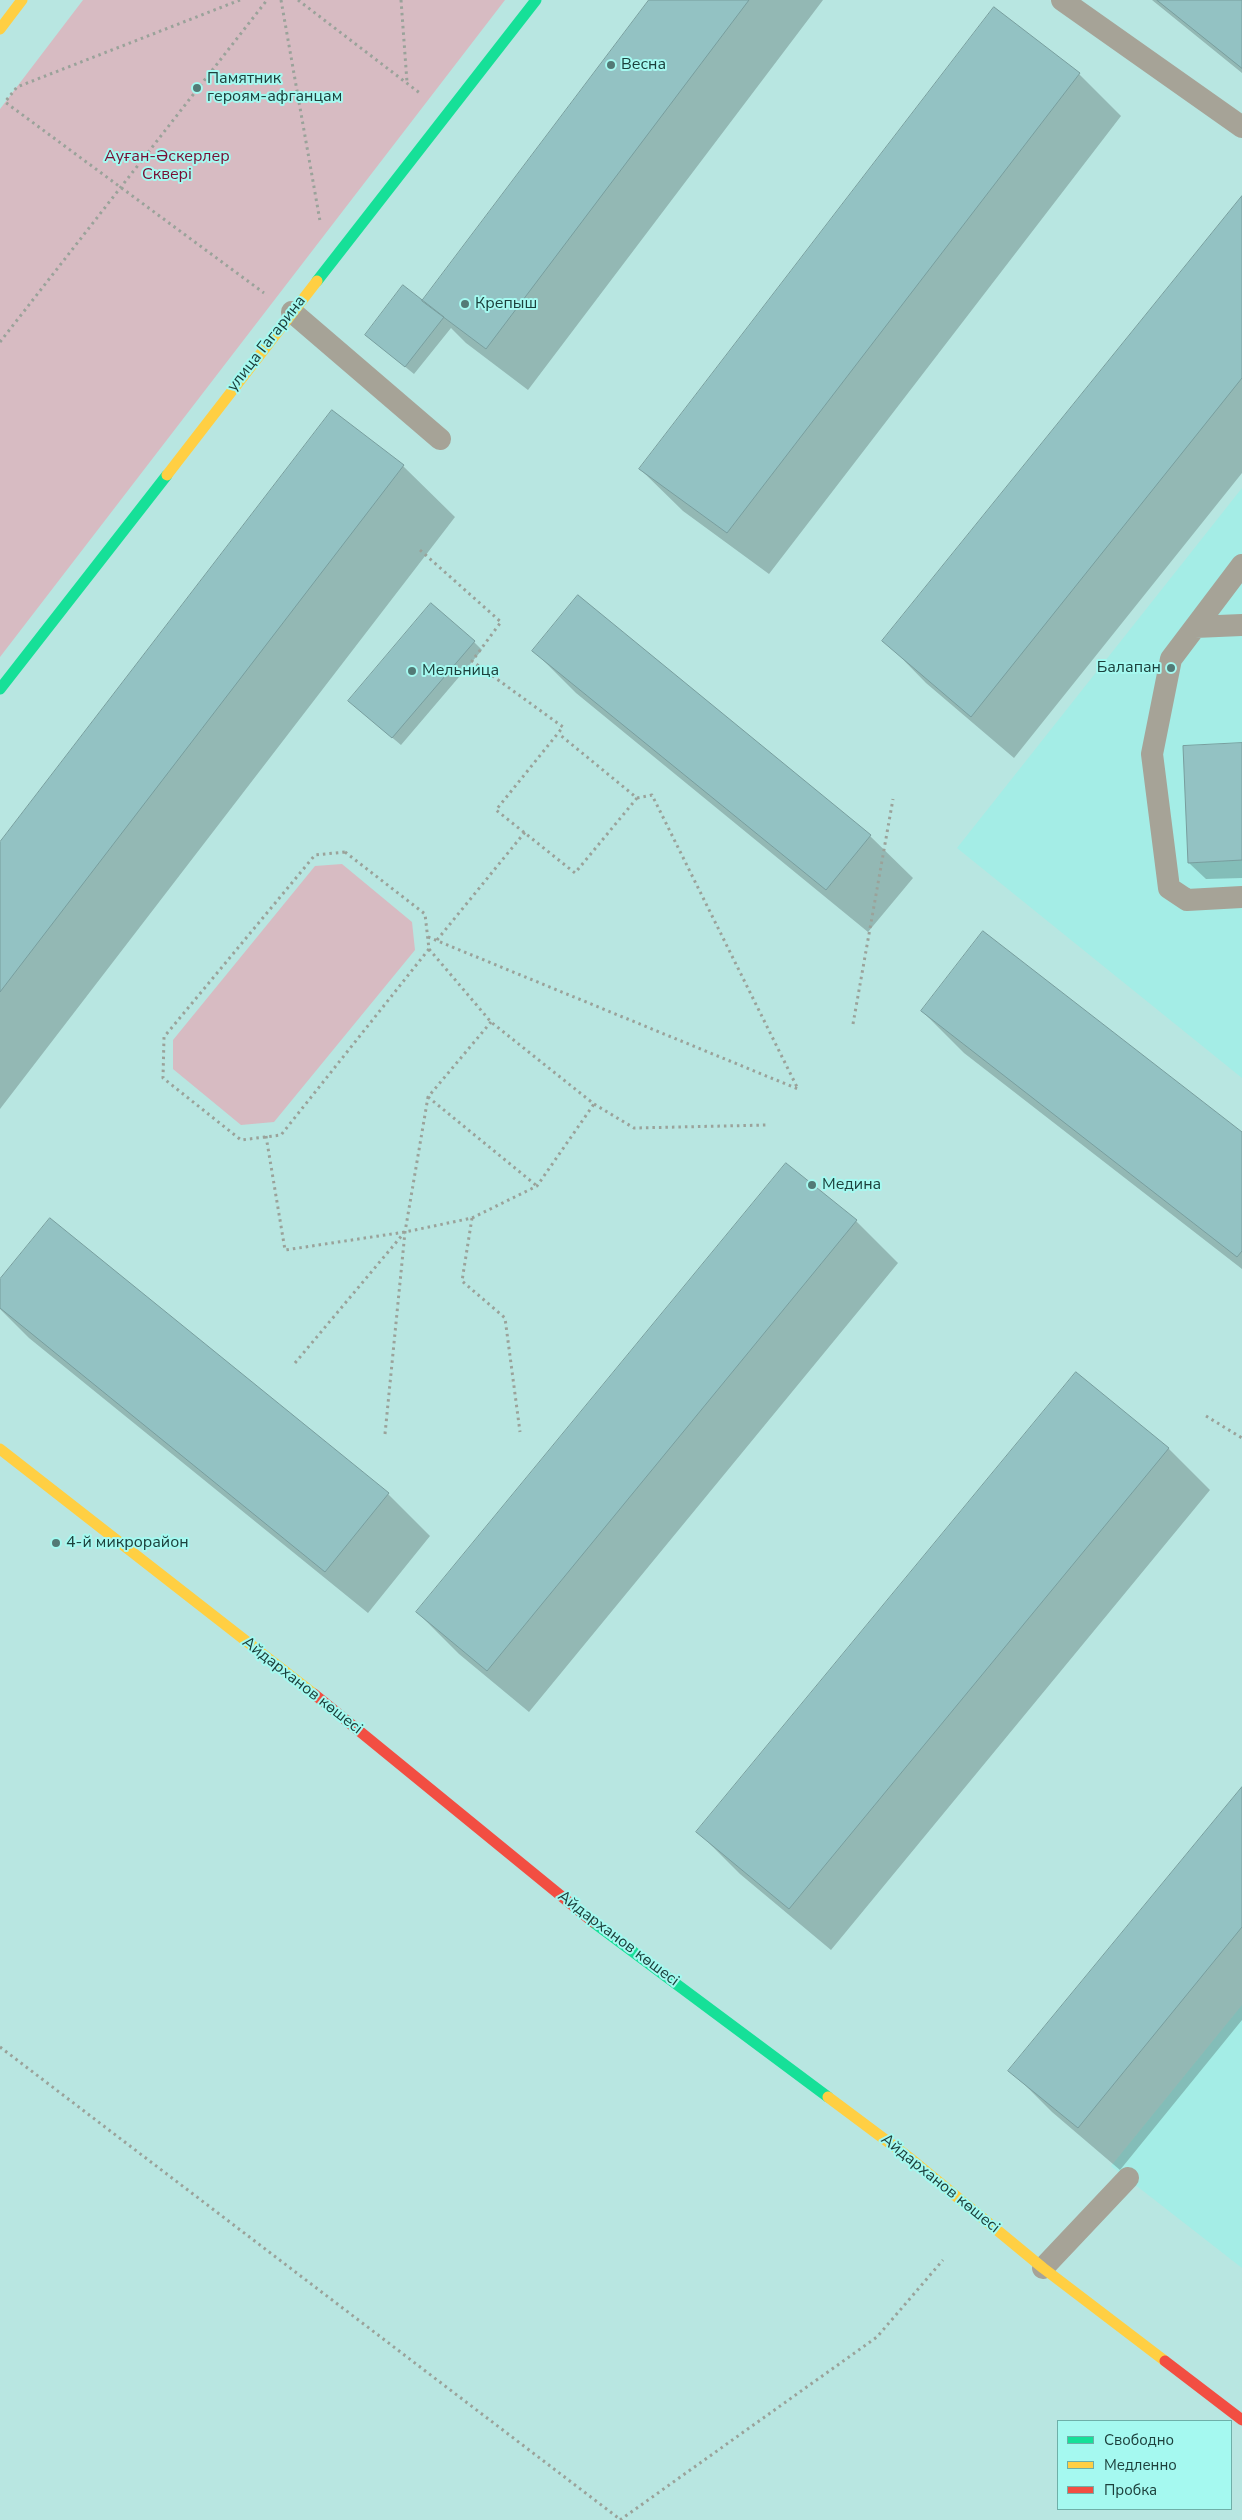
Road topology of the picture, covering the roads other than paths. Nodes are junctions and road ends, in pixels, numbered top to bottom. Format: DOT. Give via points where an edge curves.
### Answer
graph roads {
  1 [pos="22,0"];
  2 [pos="536,0"];
  3 [pos="1062,0"];
  4 [pos="0,29"];
  5 [pos="1242,127"];
  6 [pos="292,312"];
  7 [pos="440,439"];
  8 [pos="1242,565"];
  9 [pos="1242,625"];
  10 [pos="1195,627"];
  11 [pos="0,689"];
  12 [pos="1242,897"];
  13 [pos="0,1449"];
  14 [pos="1128,2178"];
  15 [pos="1043,2268"];
  16 [pos="1242,2420"];
  1 -- 4 [label="street"];
  2 -- 6 [label="street, улица Гагарина"];
  3 -- 5 [label="lane"];
  6 -- 7 [label="lane"];
  6 -- 11 [label="street, улица Гагарина"];
  8 -- 10 [label="lane"];
  9 -- 10 [label="lane"];
  10 -- 12 [label="lane" via="1171,659 1152,754 1169,888 1187,900"];
  13 -- 15 [label="street, Айдарханов көшесі" via="312,1693 591,1920 911,2159"];
  14 -- 15 [label="lane"];
  15 -- 16 [label="street, Айдарханов көшесі"];
}
